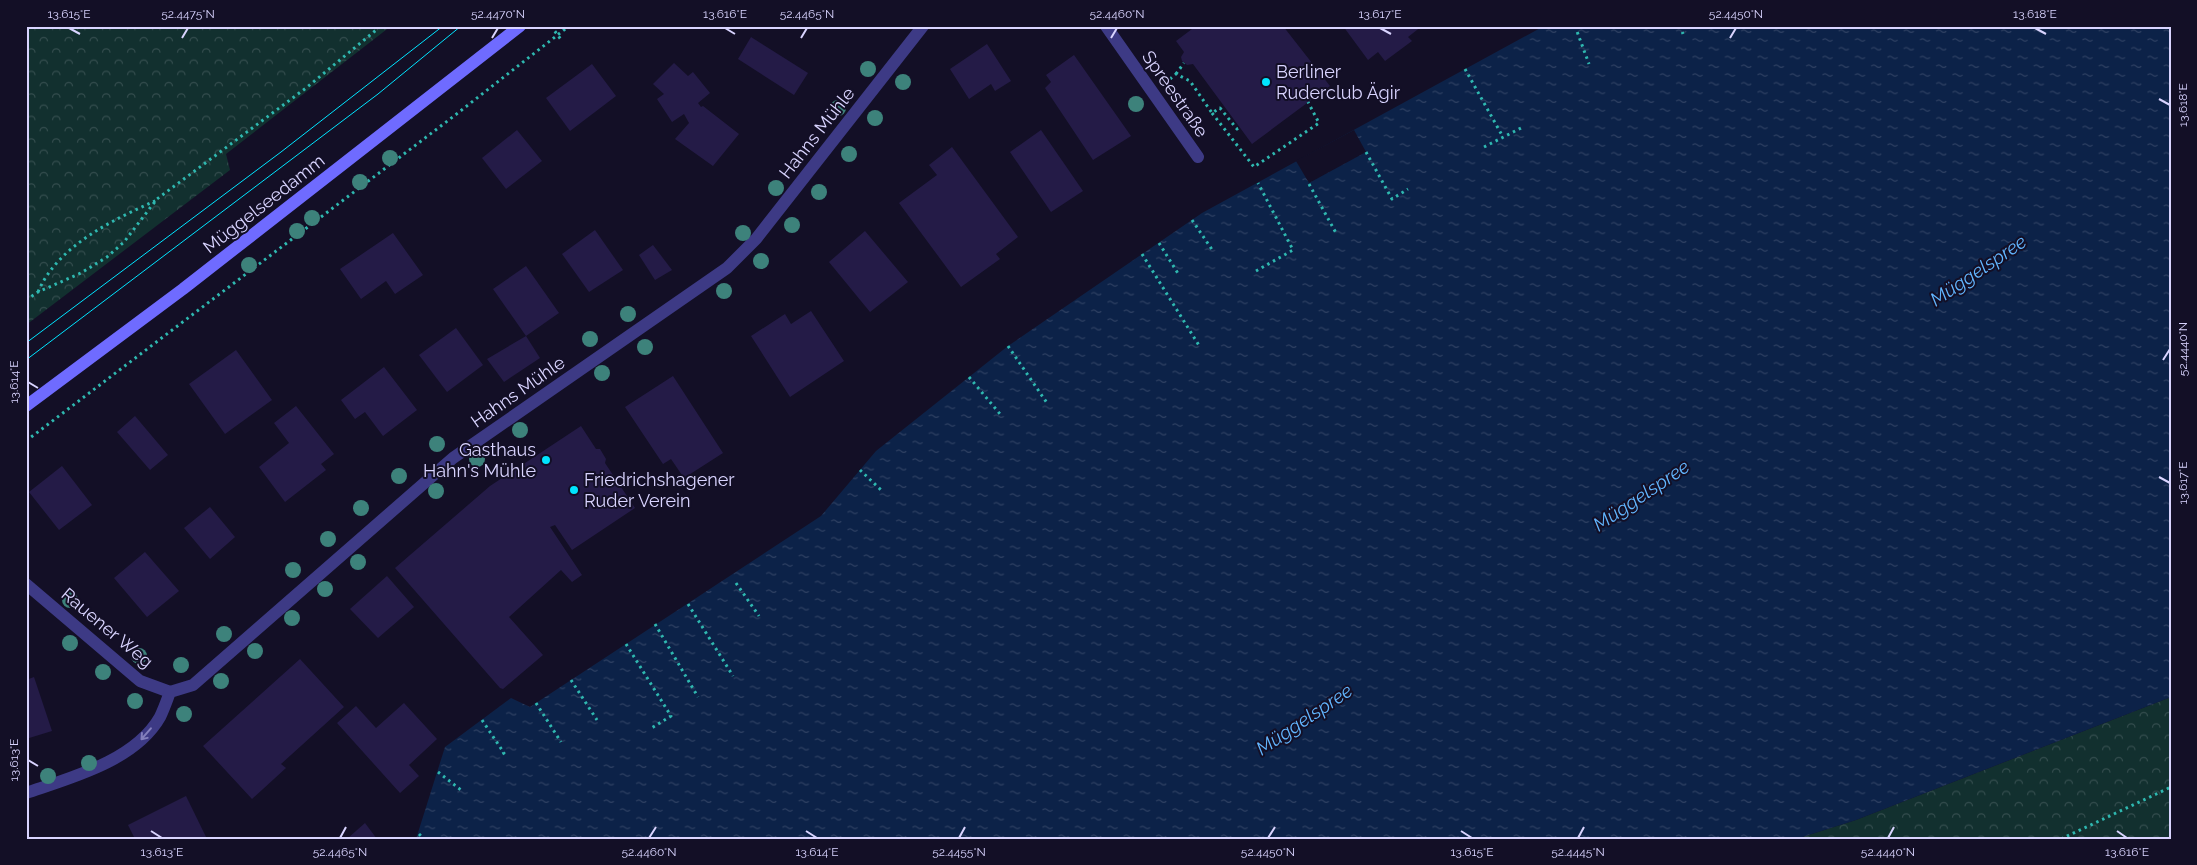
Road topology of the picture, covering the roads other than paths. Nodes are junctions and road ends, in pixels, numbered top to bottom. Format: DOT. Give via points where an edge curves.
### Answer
graph roads {
  1 [pos="520,26"];
  2 [pos="923,26"];
  3 [pos="1106,26"];
  4 [pos="1198,157"];
  5 [pos="26,406"];
  6 [pos="26,584"];
  7 [pos="170,692"];
  8 [pos="26,793"];
  1 -- 5 [label="main road, Müggelseedamm" via="177,294"];
  2 -- 7 [label="street, Hahns Mühle" via="756,239 727,268 454,458 193,685"];
  3 -- 4 [label="street, Spreestraße"];
  6 -- 7 [label="street, Rauener Weg" via="140,681"];
  7 -- 8 [label="street, one-way" via="159,718 123,754 97,768"];
}
